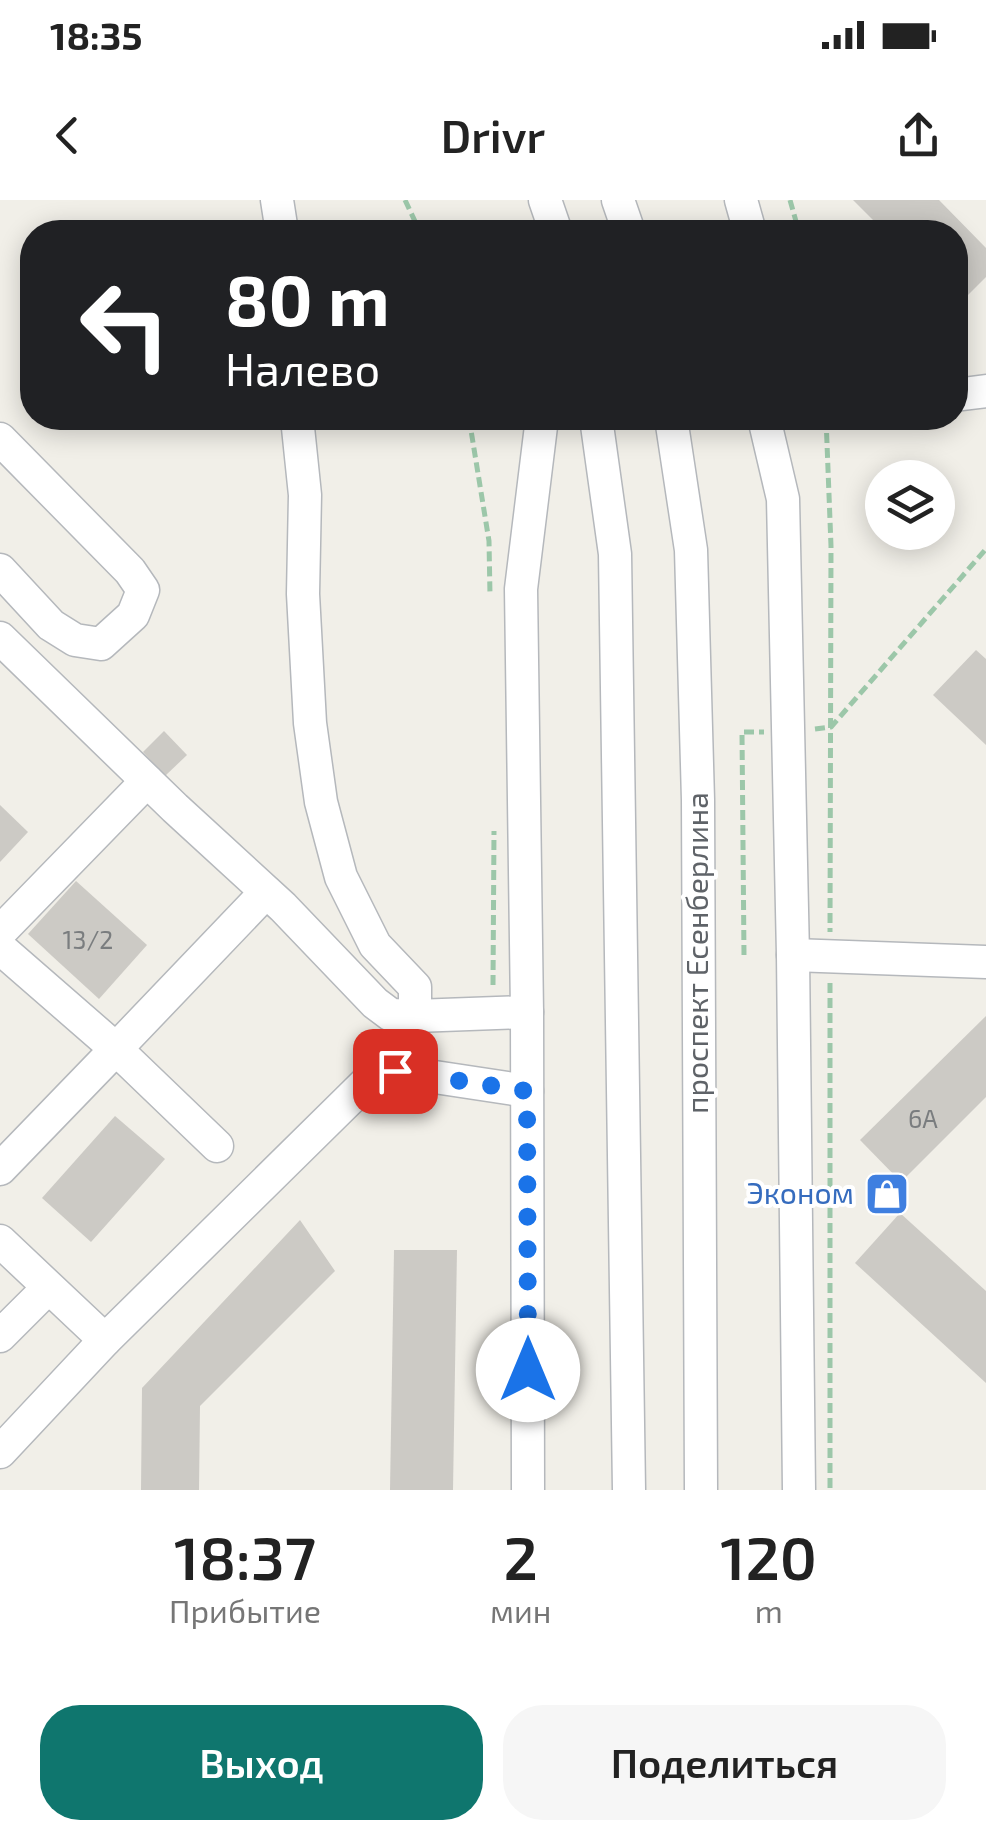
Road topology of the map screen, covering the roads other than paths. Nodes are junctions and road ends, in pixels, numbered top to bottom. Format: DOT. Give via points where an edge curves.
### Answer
graph roads {
  1 [pos="298,430"];
  2 [pos="541,430"];
  3 [pos="598,430"];
  4 [pos="673,430"];
  5 [pos="773,430"];
  6 [pos="0,439"];
  7 [pos="0,570"];
  8 [pos="51,624"];
  9 [pos="11,648"];
  10 [pos="147,781"];
  11 [pos="266,892"];
  12 [pos="0,932"];
  13 [pos="0,948"];
  14 [pos="793,956"];
  15 [pos="986,962"];
  16 [pos="528,1012"];
  17 [pos="415,1016"];
  18 [pos="116,1049"];
  19 [pos="527,1091"];
  20 [pos="217,1146"];
  21 [pos="0,1169"];
  22 [pos="0,1242"];
  23 [pos="48,1289"];
  24 [pos="0,1336"];
  25 [pos="105,1340"];
  26 [pos="0,1452"];
  27 [pos="528,1490"];
  28 [pos="629,1490"];
  29 [pos="701,1490"];
  30 [pos="799,1490"];
  1 -- 17 [label="street" via="305,495 302,594 321,802 341,877 375,945 415,987"];
  2 -- 16 [label="street" via="521,589"];
  3 -- 28 [label="street" via="614,554"];
  4 -- 29 [label="street, проспект Есенберлина" via="691,550 698,800"];
  5 -- 14 [label="street" via="783,500"];
  6 -- 8 [label="street" via="143,590 134,616 101,644 74,640"];
  7 -- 8 [label="street"];
  8 -- 9 [label="street"];
  9 -- 10 [label="street"];
  10 -- 11 [label="street"];
  10 -- 12 [label="street"];
  11 -- 17 [label="street" via="375,1003 392,1015"];
  11 -- 18 [label="street"];
  13 -- 18 [label="street"];
  14 -- 15 [label="street"];
  14 -- 30 [label="street"];
  16 -- 17 [label="street"];
  16 -- 19 [label="street"];
  18 -- 20 [label="street"];
  18 -- 21 [label="street"];
  19 -- 25 [label="street" via="378,1072"];
  19 -- 27 [label="street"];
  22 -- 23 [label="street"];
  23 -- 24 [label="street"];
  23 -- 25 [label="street"];
  25 -- 26 [label="street"];
}
